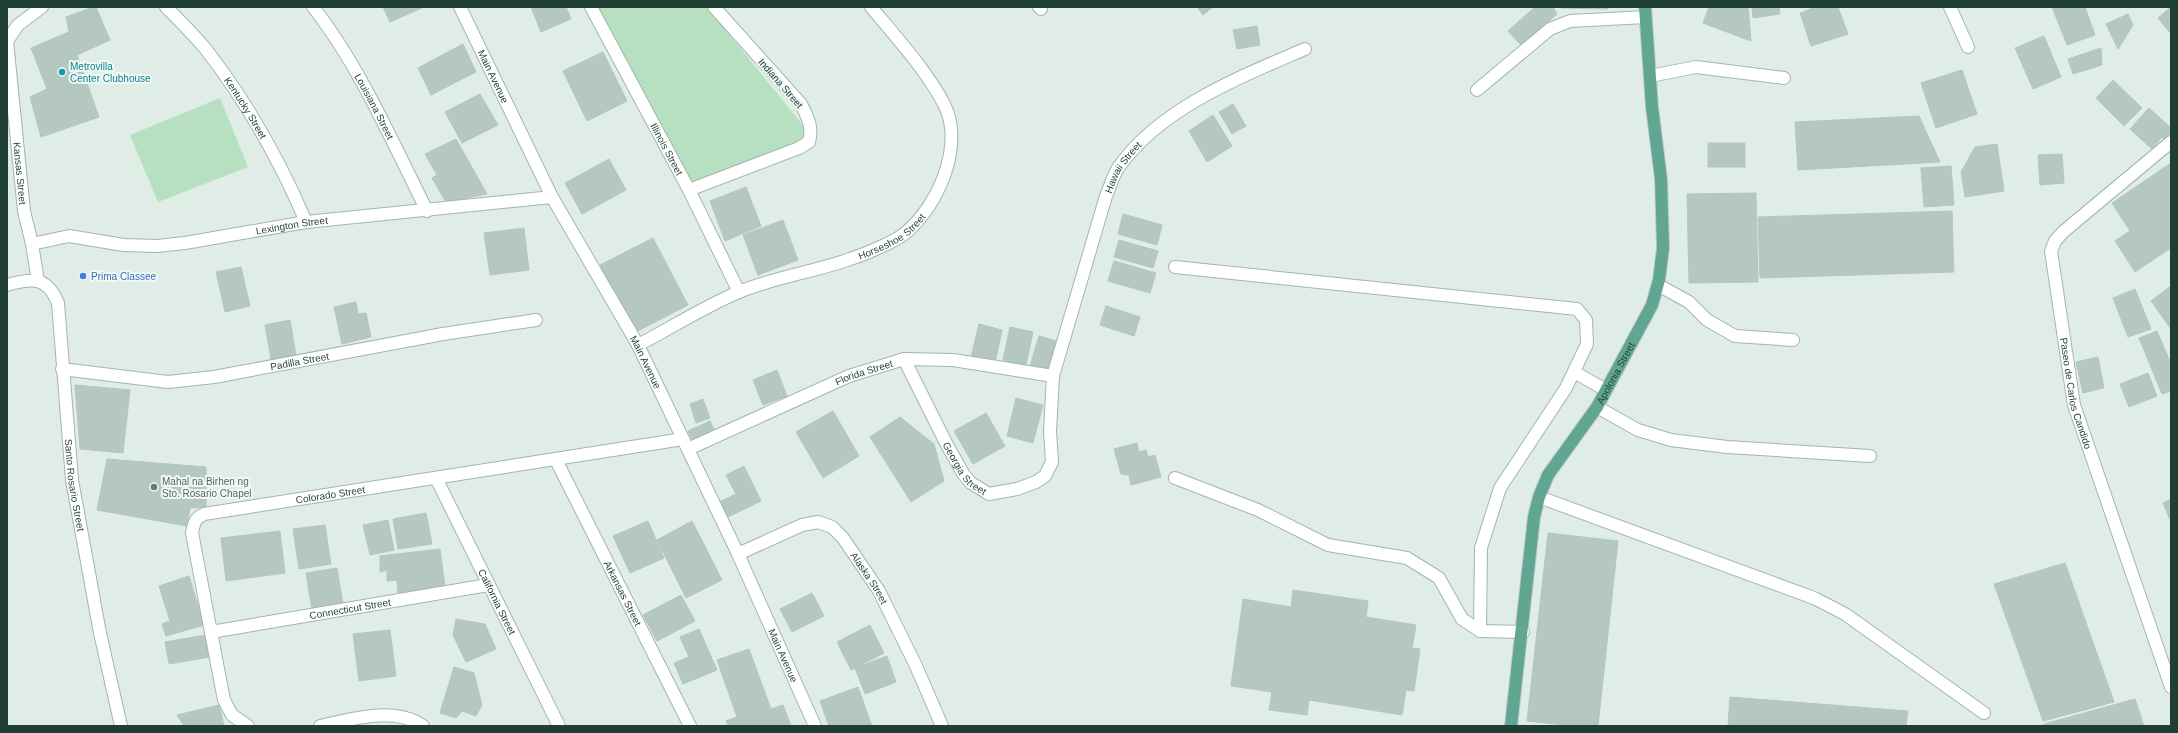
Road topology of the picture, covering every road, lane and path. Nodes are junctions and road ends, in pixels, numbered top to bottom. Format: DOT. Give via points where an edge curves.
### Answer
graph roads {
  1 [pos="42,7"];
  2 [pos="166,7"];
  3 [pos="313,7"];
  4 [pos="460,7"];
  5 [pos="591,7"];
  6 [pos="714,7"];
  7 [pos="871,7"];
  8 [pos="1950,7"];
  9 [pos="1646,12"];
  10 [pos="7,41"];
  11 [pos="1968,47"];
  12 [pos="1305,49"];
  13 [pos="1650,76"];
  14 [pos="1784,78"];
  15 [pos="1477,90"];
  16 [pos="2171,142"];
  17 [pos="689,190"];
  18 [pos="552,197"];
  19 [pos="427,211"];
  20 [pos="306,222"];
  21 [pos="32,244"];
  22 [pos="1175,267"];
  23 [pos="38,281"];
  24 [pos="7,285"];
  25 [pos="1658,285"];
  26 [pos="739,292"];
  27 [pos="536,320"];
  28 [pos="1793,340"];
  29 [pos="638,345"];
  30 [pos="904,359"];
  31 [pos="62,369"];
  32 [pos="1574,372"];
  33 [pos="1053,376"];
  34 [pos="1606,390"];
  35 [pos="1597,407"];
  36 [pos="686,444"];
  37 [pos="1870,456"];
  38 [pos="556,460"];
  39 [pos="436,478"];
  40 [pos="1175,478"];
  41 [pos="1539,497"];
  42 [pos="738,554"];
  43 [pos="488,585"];
  44 [pos="1480,631"];
  45 [pos="211,632"];
  46 [pos="1522,632"];
  47 [pos="2171,687"];
  48 [pos="1984,713"];
  49 [pos="120,726"];
  50 [pos="248,726"];
  51 [pos="320,726"];
  52 [pos="423,726"];
  53 [pos="559,726"];
  54 [pos="690,726"];
  55 [pos="815,726"];
  56 [pos="942,726"];
  57 [pos="1511,726"];
  1 -- 10 [label="street, Kansas Street" via="18,25"];
  2 -- 20 [label="street, Kentucky Street" via="203,46 229,81 263,137"];
  3 -- 19 [label="street, Louisiana Street" via="329,28 377,112"];
  4 -- 18 [label="street, Main Avenue"];
  5 -- 17 [label="street, Illinois Street"];
  6 -- 17 [label="street, Indiana Street" via="801,104 809,119 811,131 809,142 799,148"];
  7 -- 26 [label="street, Horseshoe Street" via="944,104 949,121 951,149 932,202 920,220 904,235 850,259"];
  8 -- 11 [label="street"];
  9 -- 13 [label="main road, Apolonia Street"];
  9 -- 15 [label="street" via="1570,21 1550,29"];
  10 -- 21 [label="street, Kansas Street" via="24,211"];
  12 -- 33 [label="street, Hawaii Street" via="1239,77 1163,122 1118,169 1106,196"];
  13 -- 14 [label="street" via="1696,67"];
  13 -- 25 [label="main road, Apolonia Street" via="1662,213 1663,248"];
  16 -- 47 [label="street, Paseo de Carlos Candido" via="2063,232 2051,251 2074,405"];
  17 -- 26 [label="street, Illinois Street"];
  18 -- 19 [label="street, Lexington Street"];
  18 -- 29 [label="street, Main Avenue"];
  19 -- 20 [label="street, Lexington Street"];
  20 -- 21 [label="street, Lexington Street" via="157,246 124,245 69,236"];
  21 -- 23 [label="street, Kansas Street"];
  22 -- 32 [label="street" via="1577,309 1586,320 1587,344"];
  23 -- 24 [label="street"];
  23 -- 31 [label="street, Santo Rosario Street" via="52,290 58,303"];
  25 -- 28 [label="street" via="1688,302 1707,320 1735,336"];
  25 -- 34 [label="main road, Apolonia Street" via="1652,305"];
  26 -- 29 [label="street, Horseshoe Street"];
  27 -- 31 [label="street, Padilla Street" via="443,334 214,377 168,382"];
  29 -- 36 [label="street, Main Avenue"];
  30 -- 33 [label="street, Florida Street" via="953,360"];
  30 -- 33 [label="street, Georgia Street" via="964,475 971,483 989,494 1017,489 1036,482 1049,470 1052,462 1050,431"];
  30 -- 36 [label="street, Florida Street" via="849,376"];
  31 -- 49 [label="street, Santo Rosario Street" via="72,480"];
  32 -- 34 [label="street"];
  32 -- 44 [label="street" via="1500,488 1481,548"];
  34 -- 35 [label="main road, Apolonia Street"];
  35 -- 37 [label="street" via="1638,430 1671,440 1727,447"];
  35 -- 41 [label="main road, Apolonia Street" via="1548,475"];
  36 -- 38 [label="street, Colorado Street"];
  36 -- 42 [label="street, Main Avenue"];
  38 -- 39 [label="street, Colorado Street"];
  38 -- 54 [label="street, Arkansas Street"];
  39 -- 43 [label="street, California Street"];
  39 -- 45 [label="street, Colorado Street" via="198,517 192,533"];
  40 -- 44 [label="street" via="1258,510 1328,545 1406,558 1439,578 1462,619"];
  41 -- 46 [label="main road, Apolonia Street" via="1534,517"];
  41 -- 48 [label="street" via="1814,598 1845,614"];
  42 -- 55 [label="street, Main Avenue"];
  42 -- 56 [label="street, Alaska Street" via="802,525 818,522 832,527 843,538 879,591"];
  43 -- 45 [label="street, Connecticut Street"];
  43 -- 53 [label="street, California Street"];
  44 -- 46 [label="street"];
  45 -- 50 [label="street, Colorado Street" via="224,700 232,715"];
  46 -- 57 [label="main road, Apolonia Street"];
  51 -- 52 [label="street" via="362,717 396,716"];
}
